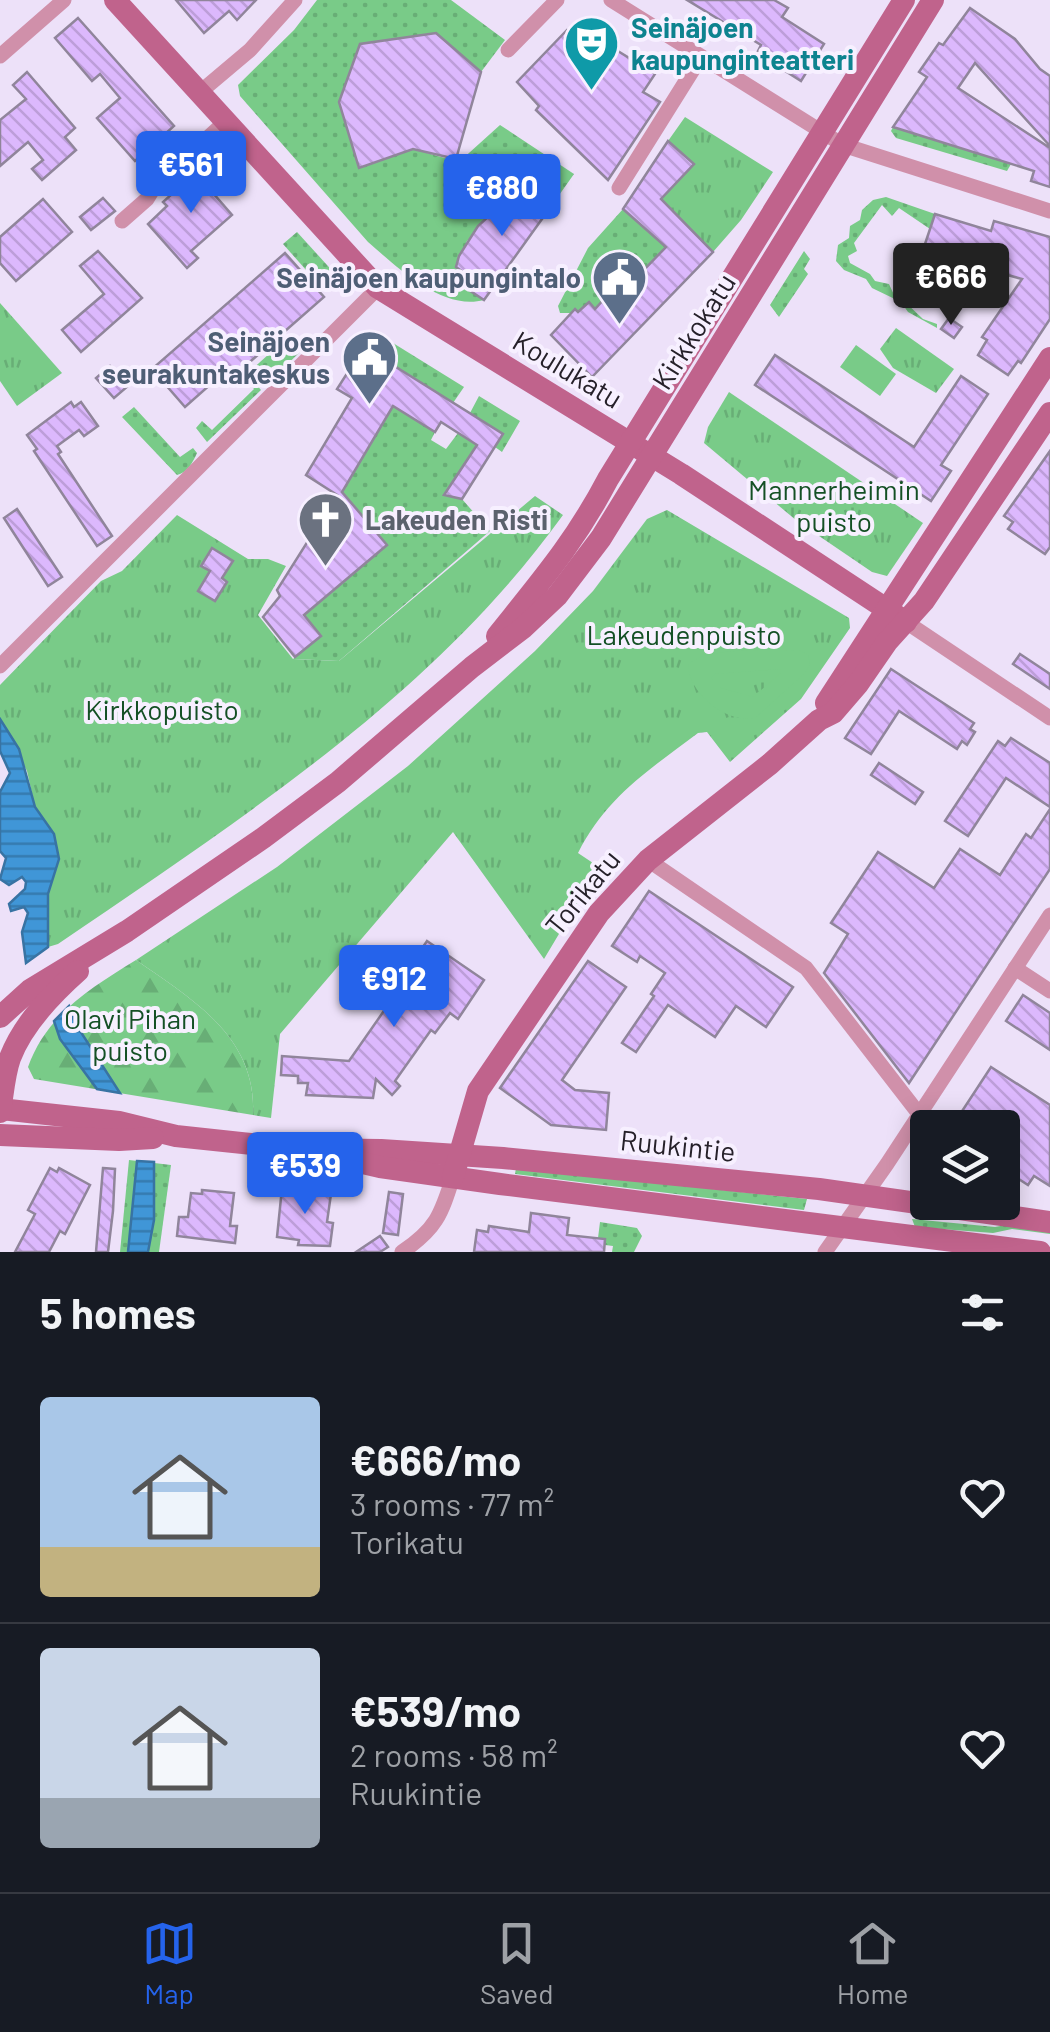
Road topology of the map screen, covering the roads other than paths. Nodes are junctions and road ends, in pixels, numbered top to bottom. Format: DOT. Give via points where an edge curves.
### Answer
graph roads {
  1 [pos="64,0"];
  2 [pos="115,0"];
  3 [pos="295,0"];
  4 [pos="558,0"];
  5 [pos="611,0"];
  6 [pos="904,0"];
  7 [pos="933,0"];
  8 [pos="508,50"];
  9 [pos="0,56"];
  10 [pos="702,57"];
  11 [pos="200,93"];
  12 [pos="225,122"];
  13 [pos="834,140"];
  14 [pos="619,188"];
  15 [pos="1050,212"];
  16 [pos="122,221"];
  17 [pos="378,288"];
  18 [pos="1050,358"];
  19 [pos="1050,413"];
  20 [pos="630,442"];
  21 [pos="651,456"];
  22 [pos="896,616"];
  23 [pos="0,666"];
  24 [pos="472,667"];
  25 [pos="1050,718"];
  26 [pos="648,860"];
  27 [pos="1050,915"];
  28 [pos="127,931"];
  29 [pos="1015,968"];
  30 [pos="1050,991"];
  31 [pos="0,1017"];
  32 [pos="0,1110"];
  33 [pos="916,1110"];
  34 [pos="922,1110"];
  35 [pos="910,1127"];
  36 [pos="0,1135"];
  37 [pos="176,1136"];
  38 [pos="456,1166"];
  39 [pos="864,1196"];
  40 [pos="1050,1222"];
  41 [pos="842,1227"];
  42 [pos="402,1252"];
  43 [pos="825,1252"];
  44 [pos="1040,1252"];
  1 -- 9 [label="street"];
  2 -- 11 [label="main road, Koulukatu"];
  3 -- 11 [label="street"];
  4 -- 8 [label="street"];
  5 -- 10 [label="street"];
  6 -- 13 [label="main road, Kirkkokatu"];
  7 -- 13 [label="main road, Kirkkokatu"];
  10 -- 13 [label="street"];
  10 -- 14 [label="street"];
  11 -- 12 [label="main road, Koulukatu"];
  12 -- 16 [label="street"];
  12 -- 17 [label="main road, Koulukatu"];
  13 -- 15 [label="street"];
  13 -- 20 [label="main road, Kirkkokatu"];
  13 -- 21 [label="main road, Kirkkokatu"];
  17 -- 20 [label="main road, Koulukatu"];
  17 -- 23 [label="street"];
  18 -- 22 [label="main road, Torikatu"];
  19 -- 22 [label="main road, Torikatu" via="924,601"];
  20 -- 21 [label="main road, Koulukatu"];
  20 -- 24 [label="main road, Kirkkokatu" via="562,556"];
  21 -- 22 [label="main road, Koulukatu"];
  21 -- 24 [label="main road, Kirkkokatu" via="568,583"];
  22 -- 25 [label="street, Koulukatu"];
  22 -- 26 [label="main road, Torikatu" via="819,720"];
  24 -- 28 [label="main road, Kirkkokatu" via="338,782"];
  26 -- 33 [label="street" via="806,968"];
  26 -- 38 [label="main road, Torikatu" via="599,912 494,1062 474,1100"];
  27 -- 29 [label="street"];
  28 -- 31 [label="main road, Kirkkokatu" via="30,990"];
  28 -- 32 [label="main road, Kirkkokatu" via="26,1028 11,1055"];
  29 -- 30 [label="street"];
  29 -- 34 [label="street"];
  32 -- 37 [label="main road, Ruukintie" via="119,1122"];
  35 -- 39 [label="street"];
  36 -- 37 [label="main road, Ruukintie"];
  37 -- 38 [label="main road, Ruukintie"];
  38 -- 39 [label="main road, Ruukintie"];
  38 -- 41 [label="main road, Ruukintie"];
  38 -- 42 [label="street" via="437,1223"];
  39 -- 40 [label="main road, Ruukintie"];
  39 -- 41 [label="street"];
  41 -- 43 [label="street"];
  41 -- 44 [label="main road, Ruukintie"];
}
